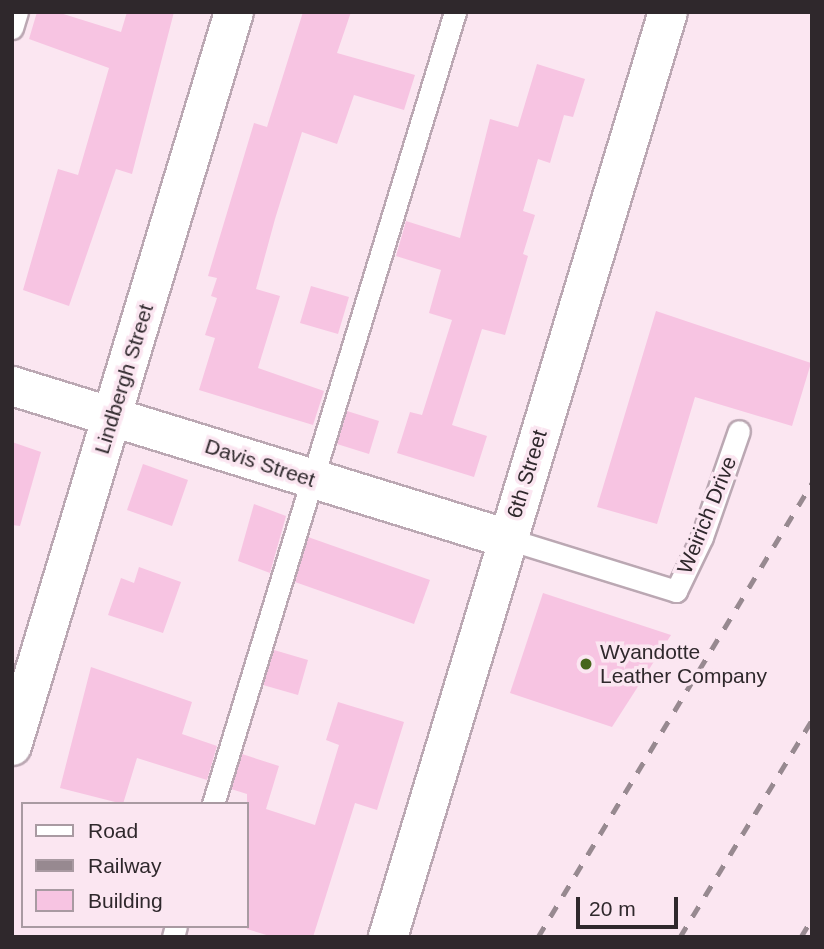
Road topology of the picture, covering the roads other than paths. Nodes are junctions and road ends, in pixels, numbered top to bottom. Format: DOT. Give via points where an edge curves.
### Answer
graph roads {
  1 [pos="17,12"];
  2 [pos="234,12"];
  3 [pos="455,12"];
  4 [pos="667,12"];
  5 [pos="12,29"];
  6 [pos="12,386"];
  7 [pos="113,416"];
  8 [pos="739,430"];
  9 [pos="312,480"];
  10 [pos="508,539"];
  11 [pos="12,746"];
  12 [pos="214,802"];
  13 [pos="388,937"];
  1 -- 5 [label="lane"];
  2 -- 7 [label="street, Lindbergh Street"];
  3 -- 9 [label="lane"];
  4 -- 10 [label="street, 6th Street"];
  6 -- 7 [label="street, Davis Street"];
  7 -- 9 [label="street, Davis Street"];
  7 -- 11 [label="street, Lindbergh Street"];
  8 -- 10 [label="lane, Weirich Drive" via="702,537 676,592"];
  9 -- 10 [label="street, Davis Street"];
  9 -- 12 [label="lane"];
  10 -- 13 [label="street, 6th Street"];
}
